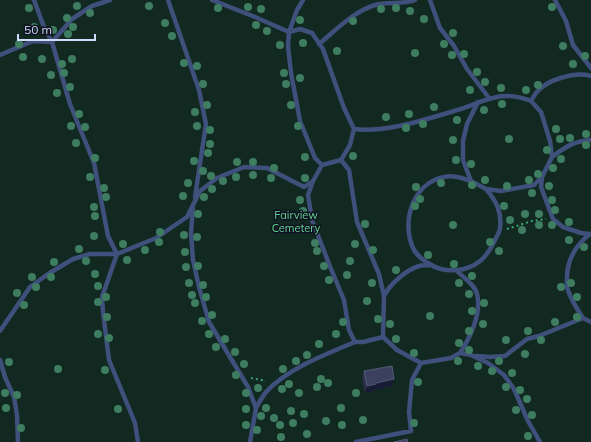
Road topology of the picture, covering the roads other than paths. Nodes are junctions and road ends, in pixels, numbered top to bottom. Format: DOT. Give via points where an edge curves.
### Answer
graph roads {
  1 [pos="34,0"];
  2 [pos="110,0"];
  3 [pos="168,0"];
  4 [pos="212,0"];
  5 [pos="303,0"];
  6 [pos="415,0"];
  7 [pos="430,0"];
  8 [pos="556,0"];
  9 [pos="289,32"];
  10 [pos="52,42"];
  11 [pos="319,44"];
  12 [pos="0,55"];
  13 [pos="591,68"];
  14 [pos="591,76"];
  15 [pos="489,98"];
  16 [pos="478,102"];
  17 [pos="531,102"];
  18 [pos="354,129"];
  19 [pos="591,140"];
  20 [pos="552,157"];
  21 [pos="342,160"];
  22 [pos="322,165"];
  23 [pos="542,177"];
  24 [pos="313,181"];
  25 [pos="471,181"];
  26 [pos="486,189"];
  27 [pos="194,203"];
  28 [pos="590,234"];
  29 [pos="117,254"];
  30 [pos="432,266"];
  31 [pos="457,270"];
  32 [pos="384,296"];
  33 [pos="583,318"];
  34 [pos="591,322"];
  35 [pos="0,331"];
  36 [pos="384,337"];
  37 [pos="355,342"];
  38 [pos="460,353"];
  39 [pos="471,355"];
  40 [pos="0,360"];
  41 [pos="421,364"];
  42 [pos="256,408"];
  43 [pos="18,442"];
  44 [pos="138,442"];
  45 [pos="250,442"];
  46 [pos="356,442"];
  47 [pos="540,442"];
  1 -- 10 [label="lane"];
  2 -- 10 [label="lane" via="92,6 72,19"];
  3 -- 27 [label="lane" via="199,90 206,124"];
  4 -- 9 [label="lane"];
  5 -- 9 [label="lane"];
  6 -- 11 [label="lane" via="376,5 360,11"];
  7 -- 15 [label="lane" via="440,28"];
  8 -- 13 [label="lane" via="573,45"];
  9 -- 11 [label="lane" via="300,29 312,33"];
  9 -- 22 [label="lane" via="291,73 300,121 315,158"];
  10 -- 12 [label="lane" via="33,41"];
  10 -- 29 [label="lane" via="70,104 94,163 108,236"];
  11 -- 18 [label="lane"];
  14 -- 17 [label="lane" via="567,76 544,85 536,92"];
  15 -- 16 [label="lane"];
  15 -- 17 [label="lane" via="504,95 521,97"];
  16 -- 18 [label="lane" via="455,111 400,125 366,130"];
  16 -- 25 [label="lane" via="467,124 463,141 463,160"];
  17 -- 20 [label="lane" via="541,112"];
  18 -- 21 [label="lane" via="350,145"];
  19 -- 20 [label="lane" via="579,141"];
  20 -- 23 [label="lane"];
  21 -- 22 [label="lane"];
  21 -- 32 [label="lane" via="349,170 357,222 379,274"];
  22 -- 24 [label="lane"];
  23 -- 26 [label="lane" via="534,185 522,188 501,191"];
  23 -- 28 [label="lane" via="541,187 553,219 563,227"];
  24 -- 27 [label="lane" via="304,188 267,168 244,167 217,178 200,191"];
  24 -- 37 [label="lane" via="308,195 312,220 344,300 349,330"];
  25 -- 26 [label="lane"];
  25 -- 30 [label="lane" via="456,176 444,177 433,181 413,202 408,216 413,248"];
  26 -- 31 [label="lane" via="496,202 500,214 500,229 480,261"];
  27 -- 29 [label="lane" via="187,216 156,238"];
  27 -- 42 [label="lane" via="191,233 193,260 209,322 248,387"];
  28 -- 33 [label="lane" via="574,251 568,262 567,274 567,288 572,302"];
  29 -- 35 [label="lane" via="90,254 73,259 48,274 30,287"];
  29 -- 44 [label="lane" via="102,296 102,312 110,360 135,423"];
  30 -- 31 [label="lane"];
  30 -- 32 [label="lane" via="420,265 409,271 387,290"];
  31 -- 38 [label="lane" via="477,293 473,328"];
  32 -- 36 [label="lane"];
  33 -- 34 [label="lane"];
  33 -- 39 [label="lane" via="527,339 505,356 490,358"];
  36 -- 37 [label="lane"];
  36 -- 41 [label="lane" via="397,350"];
  37 -- 42 [label="lane" via="299,368 277,382 265,393"];
  38 -- 39 [label="lane"];
  38 -- 41 [label="lane" via="451,358"];
  39 -- 47 [label="lane" via="504,375 514,389"];
  40 -- 43 [label="lane" via="14,397"];
  41 -- 46 [label="lane" via="412,380 409,412 412,432"];
  42 -- 45 [label="lane"];
}
